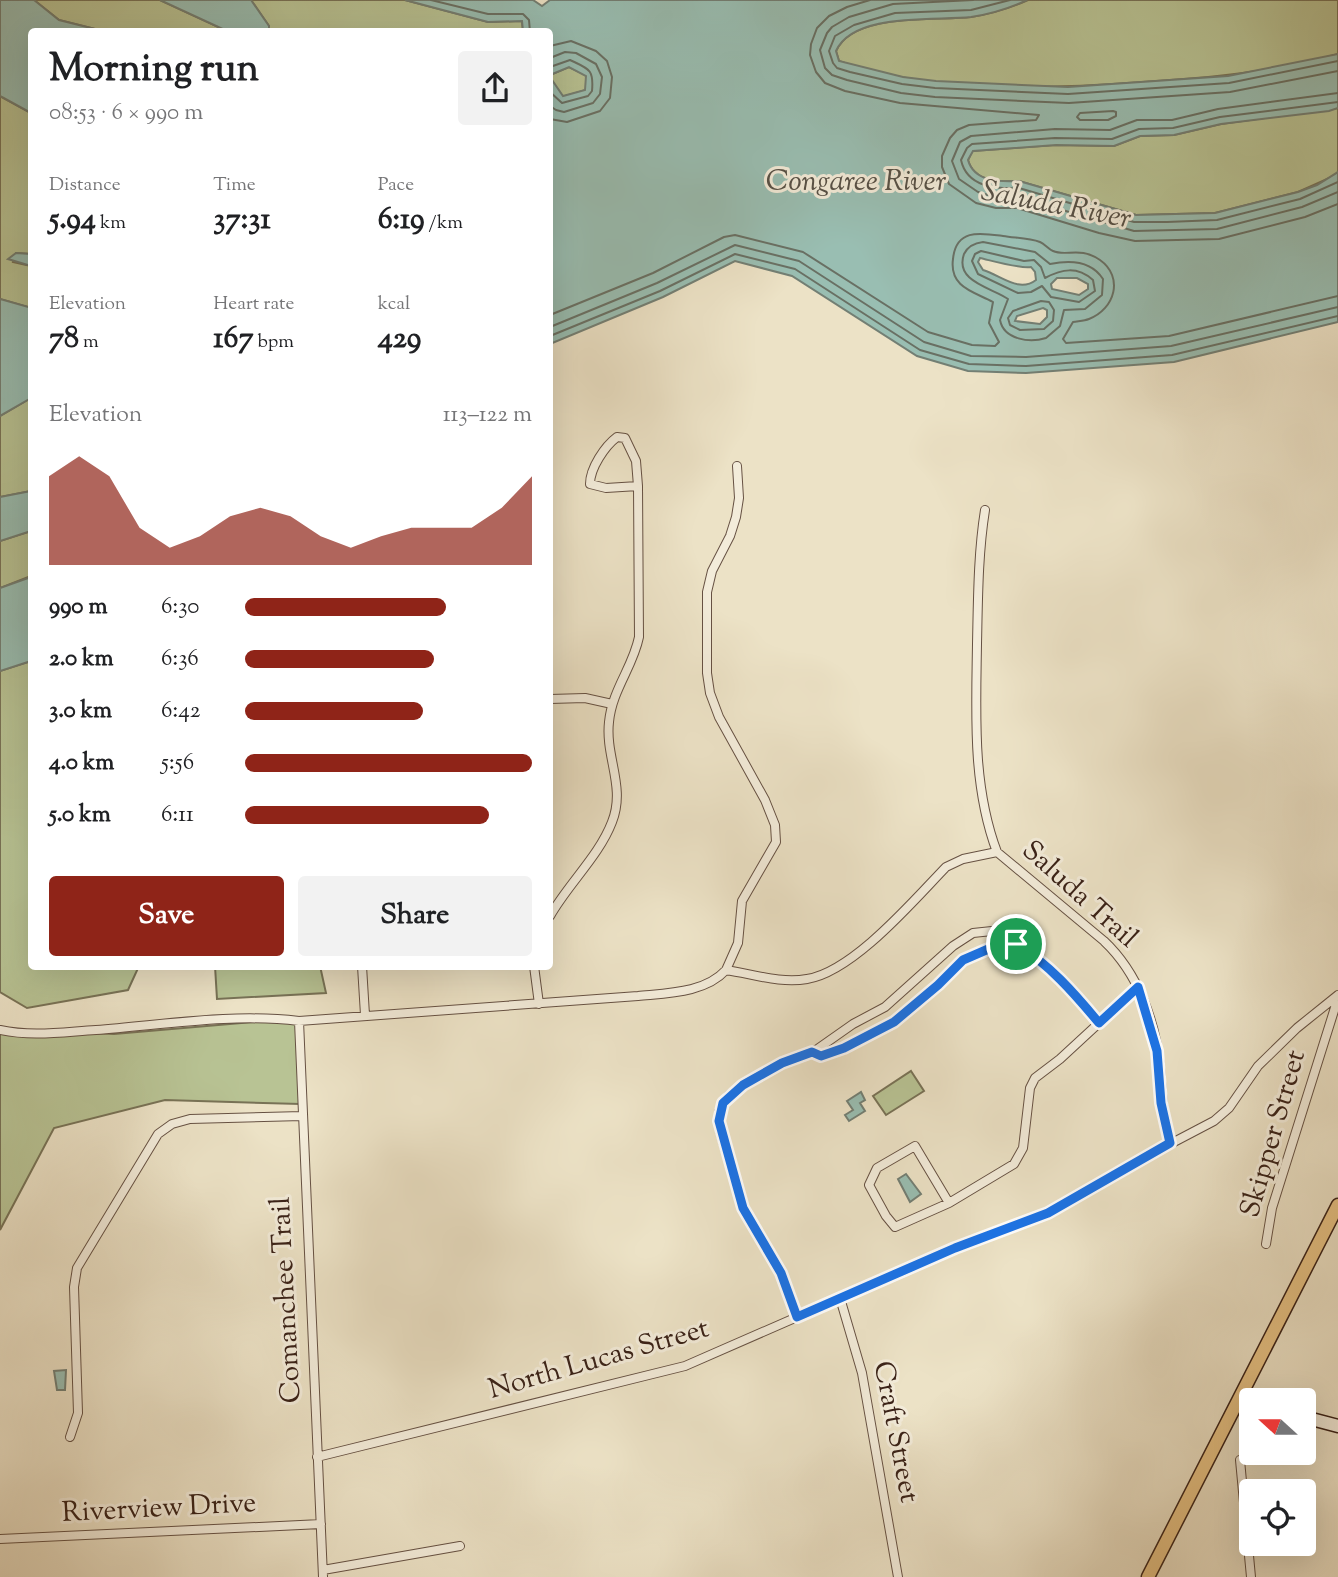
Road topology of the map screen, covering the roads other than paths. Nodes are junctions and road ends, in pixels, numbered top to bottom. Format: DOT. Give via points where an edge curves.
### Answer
graph roads {
  1 [pos="737,466"];
  2 [pos="638,486"];
  3 [pos="985,510"];
  4 [pos="553,699"];
  5 [pos="612,704"];
  6 [pos="997,852"];
  7 [pos="553,912"];
  8 [pos="1016,944"];
  9 [pos="362,970"];
  10 [pos="535,970"];
  11 [pos="726,970"];
  12 [pos="1138,987"];
  13 [pos="1338,996"];
  14 [pos="539,1004"];
  15 [pos="365,1015"];
  16 [pos="299,1021"];
  17 [pos="1099,1023"];
  18 [pos="0,1030"];
  19 [pos="812,1052"];
  20 [pos="302,1116"];
  21 [pos="1170,1143"];
  22 [pos="949,1203"];
  23 [pos="1338,1205"];
  24 [pos="1266,1244"];
  25 [pos="840,1298"];
  26 [pos="797,1317"];
  27 [pos="1252,1388"];
  28 [pos="1239,1414"];
  29 [pos="1316,1421"];
  30 [pos="1338,1426"];
  31 [pos="70,1437"];
  32 [pos="317,1457"];
  33 [pos="1240,1465"];
  34 [pos="321,1524"];
  35 [pos="0,1539"];
  36 [pos="460,1546"];
  37 [pos="323,1574"];
  38 [pos="898,1577"];
  39 [pos="1148,1577"];
  40 [pos="1251,1577"];
  1 -- 11 [label="street" via="736,517 707,592 707,673 719,717 765,800 776,842 742,901 738,943"];
  2 -- 2 [label="street" via="633,453 625,438 617,437 590,475 590,484"];
  2 -- 5 [label="street" via="640,628 635,653"];
  3 -- 6 [label="street, Saluda Trail" via="978,570 977,724 983,802"];
  4 -- 5 [label="street" via="585,698"];
  5 -- 7 [label="street" via="608,735 617,785 616,810 602,841"];
  6 -- 11 [label="street" via="946,867 860,951 818,976 774,979"];
  6 -- 12 [label="street, Saluda Trail" via="1116,952"];
  8 -- 17 [label="street" via="1072,992"];
  8 -- 19 [label="street" via="993,947 963,960 894,1022 844,1048 821,1056"];
  8 -- 19 [label="street" via="992,931 973,933 892,1001"];
  9 -- 15 [label="street"];
  10 -- 14 [label="street"];
  11 -- 14 [label="street" via="711,983 683,991"];
  12 -- 17 [label="street"];
  12 -- 21 [label="street, Saluda Trail" via="1157,1051"];
  13 -- 21 [label="street, North Lucas Street" via="1258,1066 1223,1114"];
  13 -- 24 [label="street, Skipper Street" via="1272,1208"];
  14 -- 15 [label="street"];
  15 -- 16 [label="street"];
  16 -- 18 [label="street" via="216,1019 35,1035"];
  16 -- 20 [label="street, Comanchee Trail"];
  17 -- 22 [label="street" via="1035,1078 1023,1148 1014,1164"];
  19 -- 26 [label="street" via="743,1085 723,1103 719,1121 743,1208 781,1273"];
  20 -- 31 [label="street" via="190,1119 158,1134 75,1277 78,1413"];
  20 -- 32 [label="street, Comanchee Trail"];
  21 -- 25 [label="street, North Lucas Street" via="1048,1213"];
  22 -- 22 [label="street" via="895,1227 869,1185 877,1168 915,1146"];
  23 -- 27 [label="main road"];
  25 -- 26 [label="street, North Lucas Street"];
  25 -- 38 [label="street, Craft Street" via="862,1373"];
  26 -- 32 [label="street, North Lucas Street" via="685,1366"];
  28 -- 39 [label="main road"];
  29 -- 30 [label="street"];
  32 -- 34 [label="street, Comanchee Trail"];
  33 -- 40 [label="street"];
  34 -- 35 [label="street, Riverview Drive"];
  34 -- 37 [label="street, Comanchee Trail"];
  36 -- 37 [label="street"];
}
